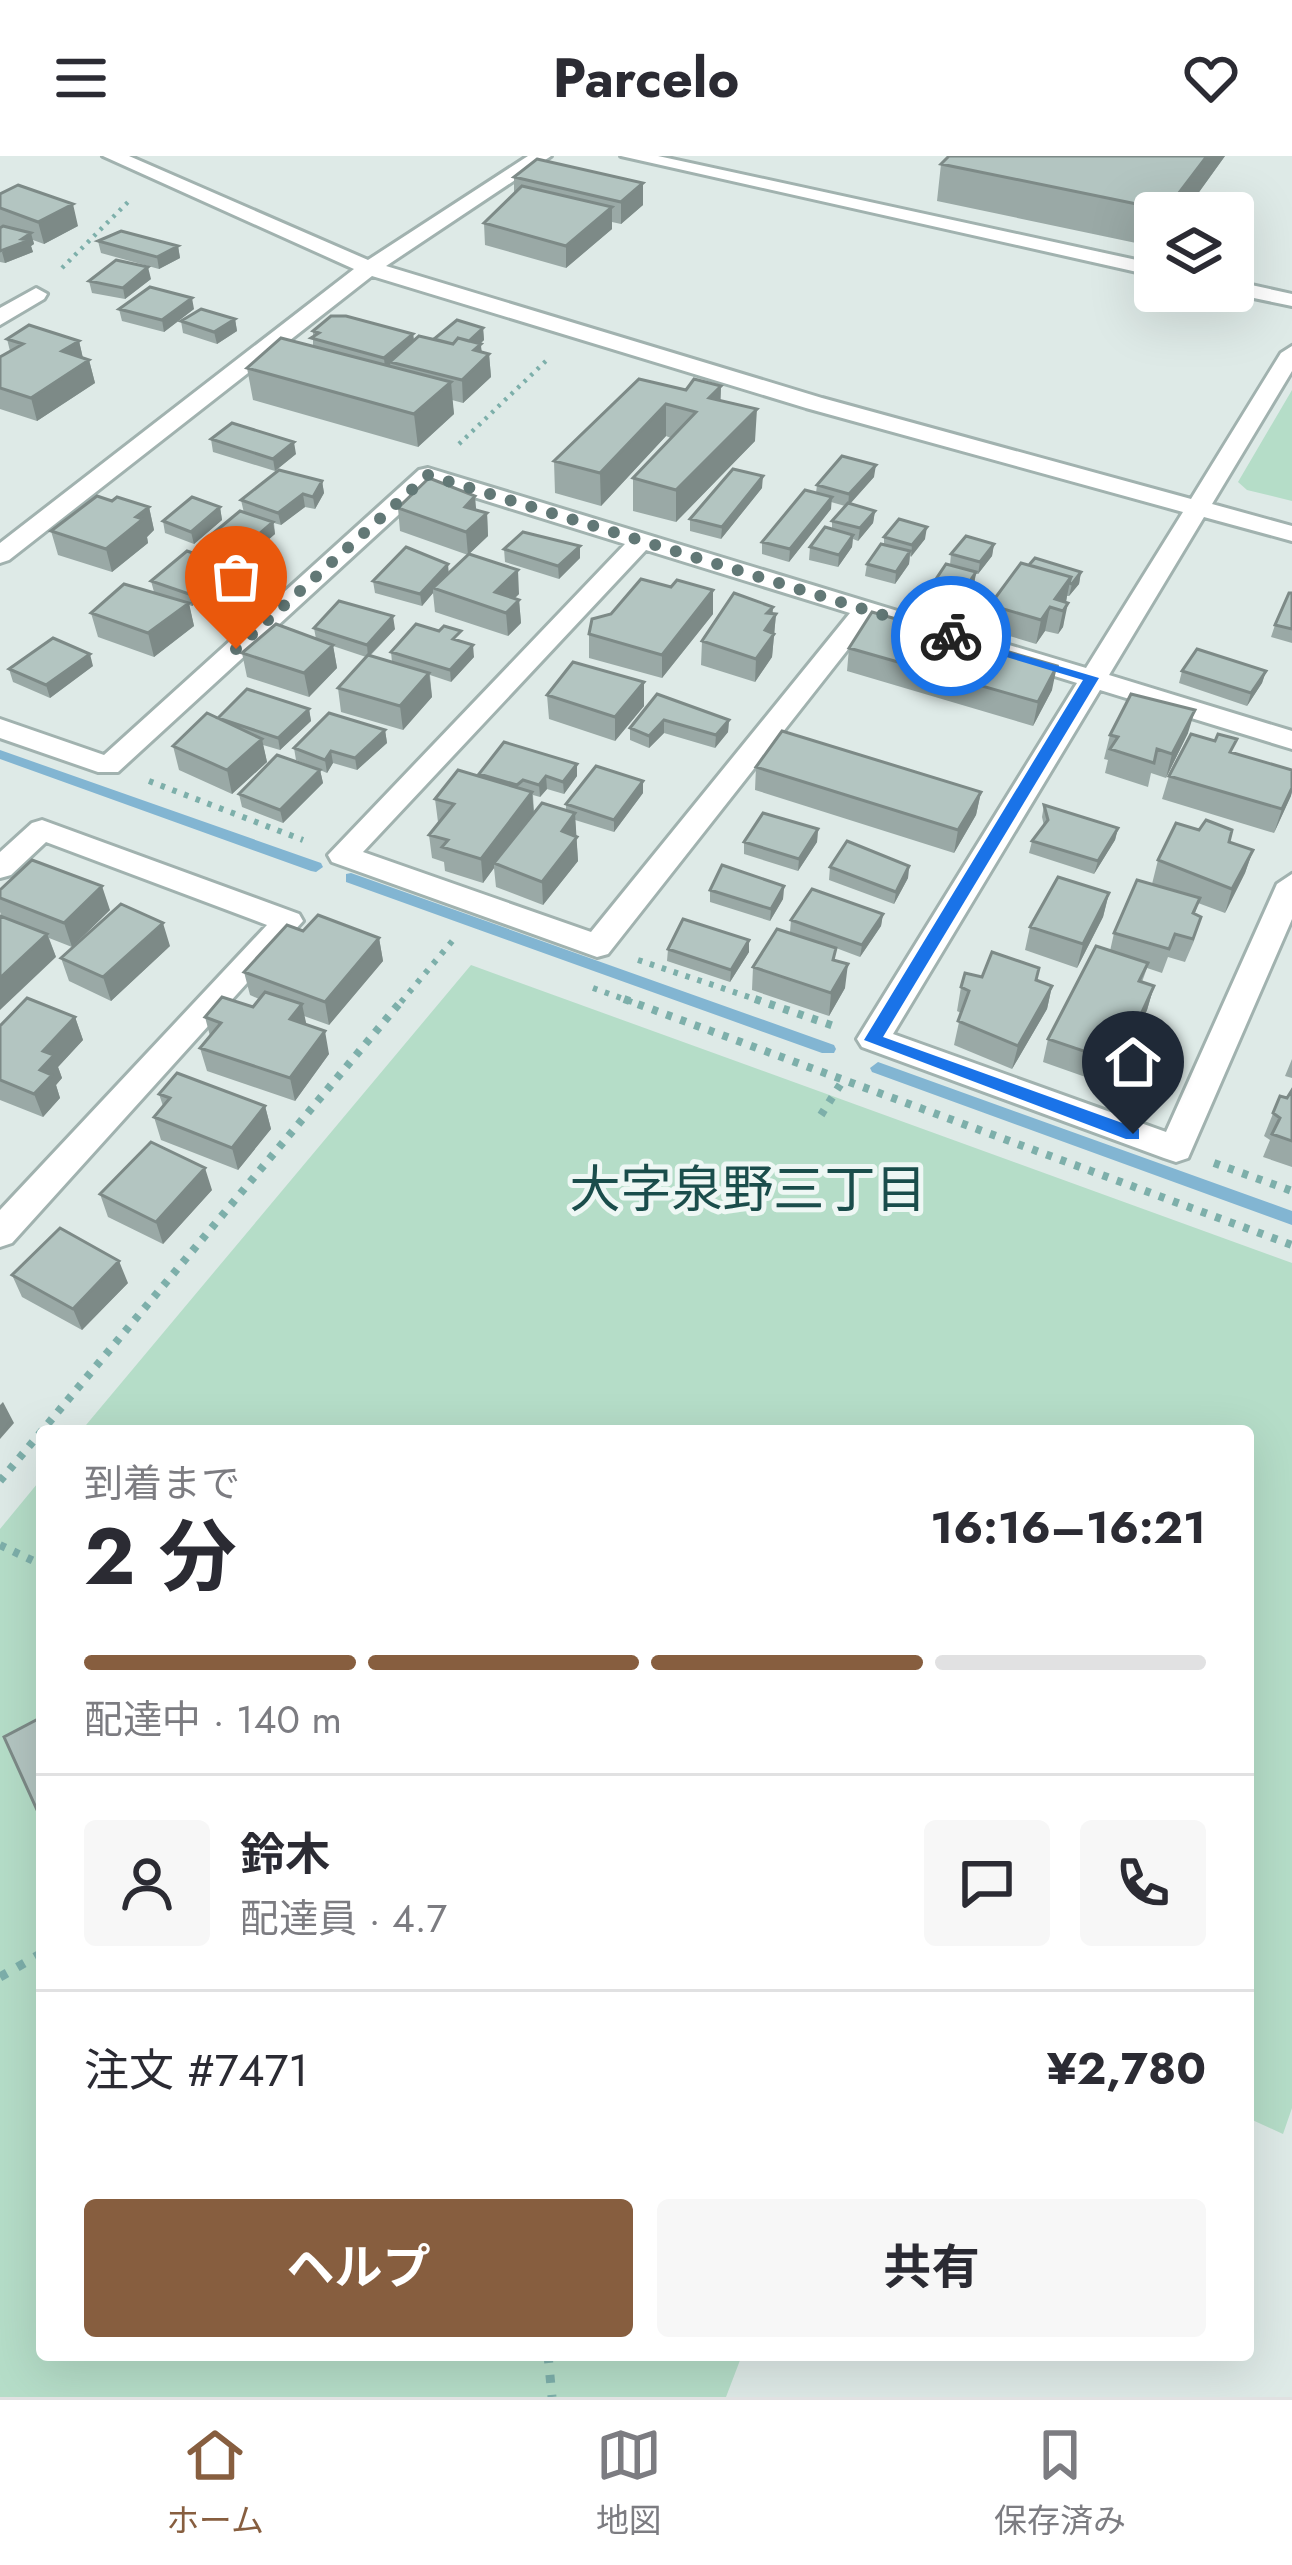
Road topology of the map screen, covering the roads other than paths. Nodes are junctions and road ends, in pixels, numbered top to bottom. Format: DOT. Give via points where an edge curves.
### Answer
graph roads {
  1 [pos="113,156"];
  2 [pos="541,156"];
  3 [pos="632,156"];
  4 [pos="1134,265"];
  5 [pos="369,268"];
  6 [pos="0,284"];
  7 [pos="1254,292"];
  8 [pos="1292,300"];
  9 [pos="0,318"];
  10 [pos="1292,353"];
  11 [pos="1194,509"];
  12 [pos="1292,535"];
  13 [pos="642,540"];
  14 [pos="0,555"];
  15 [pos="865,610"];
  16 [pos="933,631"];
  17 [pos="979,644"];
  18 [pos="1092,678"];
  19 [pos="0,728"];
  20 [pos="1292,740"];
  21 [pos="0,868"];
  22 [pos="1292,884"];
  23 [pos="0,1232"];
  1 -- 5 [label="street"];
  2 -- 5 [label="street"];
  3 -- 4 [label="street"];
  5 -- 11 [label="street"];
  5 -- 14 [label="street"];
  6 -- 9 [label="street" via="36,294"];
  7 -- 8 [label="street"];
  10 -- 11 [label="street"];
  11 -- 12 [label="street"];
  11 -- 18 [label="street"];
  13 -- 15 [label="street"];
  13 -- 15 [label="street" via="343,855 597,946"];
  13 -- 19 [label="street" via="428,475 108,766"];
  15 -- 16 [label="street"];
  17 -- 18 [label="street"];
  18 -- 20 [label="street"];
  18 -- 22 [label="street" via="872,1040 1176,1149"];
  21 -- 23 [label="street" via="42,830 288,921"];
}
